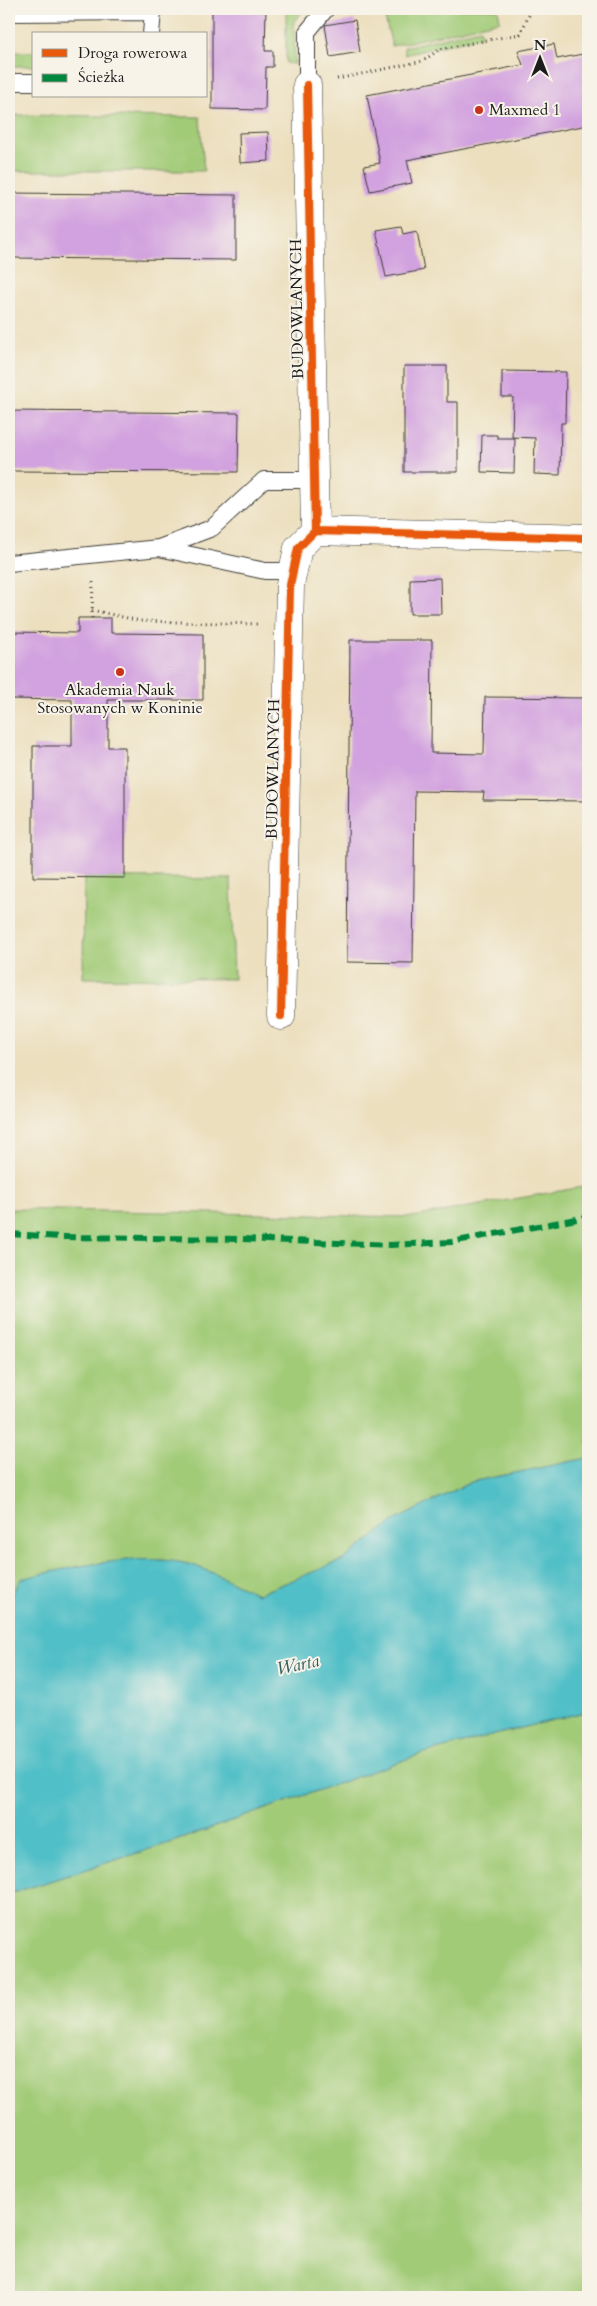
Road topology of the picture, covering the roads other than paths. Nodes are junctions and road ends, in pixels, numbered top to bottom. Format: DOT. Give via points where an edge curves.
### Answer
graph roads {
  1 [pos="326,9"];
  2 [pos="9,13"];
  3 [pos="151,32"];
  4 [pos="9,82"];
  5 [pos="32,82"];
  6 [pos="307,85"];
  7 [pos="313,480"];
  8 [pos="315,531"];
  9 [pos="588,538"];
  10 [pos="159,548"];
  11 [pos="9,563"];
  12 [pos="292,571"];
  13 [pos="281,1016"];
  1 -- 6 [label="lane" via="307,32"];
  2 -- 3 [label="lane" via="153,12"];
  4 -- 5 [label="lane"];
  6 -- 7 [label="street, BUDOWLANYCH"];
  7 -- 8 [label="street, BUDOWLANYCH"];
  7 -- 10 [label="lane" via="264,480 212,528"];
  8 -- 9 [label="street"];
  8 -- 12 [label="street, BUDOWLANYCH" via="298,548"];
  10 -- 11 [label="lane"];
  10 -- 12 [label="lane" via="265,571"];
  12 -- 13 [label="street, BUDOWLANYCH"];
}
